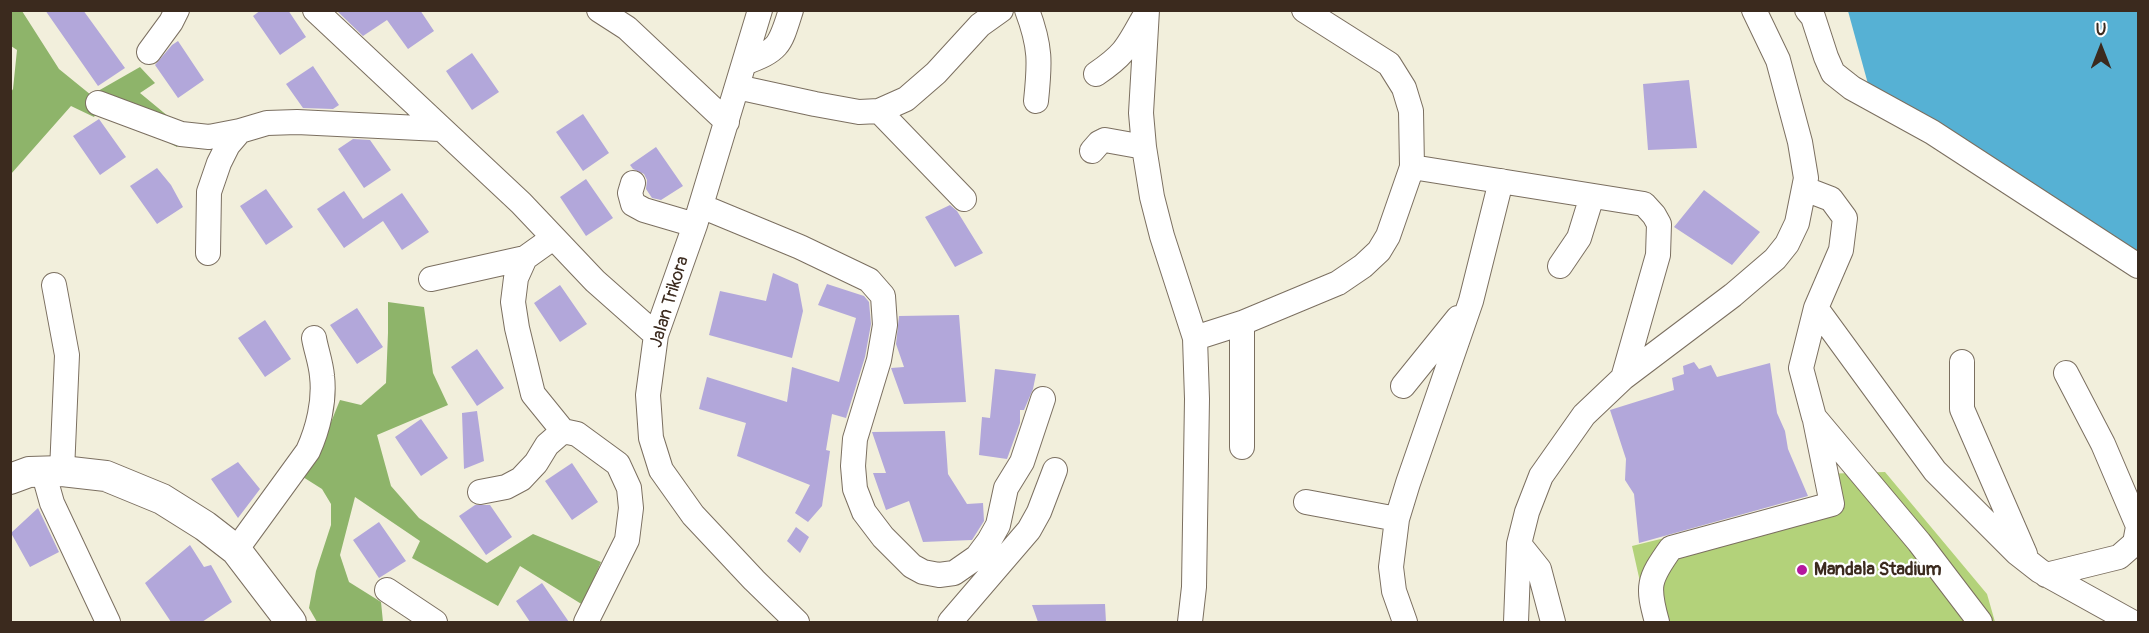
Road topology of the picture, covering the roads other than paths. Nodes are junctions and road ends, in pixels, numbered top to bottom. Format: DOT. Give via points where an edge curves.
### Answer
graph roads {
  1 [pos="177,10"];
  2 [pos="315,10"];
  3 [pos="599,10"];
  4 [pos="760,10"];
  5 [pos="791,10"];
  6 [pos="1001,10"];
  7 [pos="1027,10"];
  8 [pos="1304,10"];
  9 [pos="1754,10"];
  10 [pos="1807,10"];
  11 [pos="1147,11"];
  12 [pos="149,52"];
  13 [pos="744,63"];
  14 [pos="1096,74"];
  15 [pos="737,87"];
  16 [pos="1036,101"];
  17 [pos="98,103"];
  18 [pos="879,111"];
  19 [pos="727,122"];
  20 [pos="440,129"];
  21 [pos="240,131"];
  22 [pos="1144,147"];
  23 [pos="1092,151"];
  24 [pos="1412,167"];
  25 [pos="1501,181"];
  26 [pos="633,183"];
  27 [pos="1805,189"];
  28 [pos="1592,196"];
  29 [pos="963,199"];
  30 [pos="698,216"];
  31 [pos="553,238"];
  32 [pos="208,253"];
  33 [pos="525,258"];
  34 [pos="1560,266"];
  35 [pos="2139,266"];
  36 [pos="431,279"];
  37 [pos="54,285"];
  38 [pos="1471,301"];
  39 [pos="1816,308"];
  40 [pos="1242,322"];
  41 [pos="656,335"];
  42 [pos="314,338"];
  43 [pos="1195,338"];
  44 [pos="1962,362"];
  45 [pos="2066,373"];
  46 [pos="1623,378"];
  47 [pos="1403,386"];
  48 [pos="1043,399"];
  49 [pos="1814,417"];
  50 [pos="563,431"];
  51 [pos="1242,447"];
  52 [pos="1055,470"];
  53 [pos="53,471"];
  54 [pos="10,478"];
  55 [pos="480,492"];
  56 [pos="1306,502"];
  57 [pos="1397,519"];
  58 [pos="2139,526"];
  59 [pos="1519,544"];
  60 [pos="236,550"];
  61 [pos="2038,570"];
  62 [pos="387,590"];
  63 [pos="108,622"];
  64 [pos="291,622"];
  65 [pos="435,622"];
  66 [pos="586,622"];
  67 [pos="797,622"];
  68 [pos="950,622"];
  69 [pos="1190,622"];
  70 [pos="1405,622"];
  71 [pos="1516,622"];
  72 [pos="1553,622"];
  73 [pos="1657,622"];
  74 [pos="1980,622"];
  75 [pos="2132,622"];
  1 -- 12 [label="street"];
  2 -- 20 [label="street"];
  3 -- 19 [label="street" via="627,28"];
  4 -- 13 [label="street, Jalan Trikora"];
  5 -- 13 [label="street" via="774,50"];
  6 -- 18 [label="street" via="980,25 906,99"];
  7 -- 16 [label="street" via="1037,36 1040,68"];
  8 -- 24 [label="street" via="1389,64 1404,88 1411,111"];
  9 -- 27 [label="street" via="1778,60 1800,142"];
  10 -- 35 [label="street" via="1833,73 1852,88 1932,132"];
  11 -- 14 [label="street" via="1118,59"];
  11 -- 22 [label="street" via="1141,113"];
  13 -- 15 [label="street, Jalan Trikora"];
  15 -- 18 [label="street" via="859,112"];
  15 -- 19 [label="street, Jalan Trikora"];
  17 -- 21 [label="street" via="181,134 209,137"];
  18 -- 29 [label="street"];
  19 -- 30 [label="street, Jalan Trikora"];
  20 -- 21 [label="street" via="297,122 267,123"];
  20 -- 31 [label="street"];
  21 -- 32 [label="street" via="228,145 209,192"];
  22 -- 23 [label="street" via="1105,141"];
  22 -- 43 [label="street" via="1152,197"];
  24 -- 25 [label="street"];
  24 -- 40 [label="street" via="1388,236 1364,266 1338,283"];
  25 -- 28 [label="street"];
  25 -- 38 [label="street"];
  26 -- 30 [label="street" via="633,204 644,210"];
  27 -- 39 [label="street" via="1831,199 1845,218 1841,250"];
  27 -- 46 [label="street" via="1797,223 1774,259"];
  28 -- 34 [label="street" via="1579,238"];
  28 -- 46 [label="street" via="1644,204 1659,224 1658,255"];
  30 -- 41 [label="street, Jalan Trikora"];
  30 -- 48 [label="street" via="800,247 869,279 883,296 885,325 879,360 855,440 855,489 864,512 883,537 923,572 954,573 971,562 990,541 998,525 1006,488 1022,462"];
  31 -- 33 [label="street"];
  31 -- 41 [label="street"];
  33 -- 36 [label="street"];
  33 -- 50 [label="street" via="516,278 513,302 517,328 533,394"];
  37 -- 53 [label="street" via="67,355"];
  38 -- 47 [label="street"];
  38 -- 57 [label="street"];
  39 -- 49 [label="street" via="1801,368"];
  39 -- 61 [label="street" via="1935,471"];
  40 -- 43 [label="street"];
  40 -- 51 [label="street"];
  41 -- 67 [label="street, Jalan Trikora" via="648,395 651,438 662,470 693,515"];
  42 -- 60 [label="street" via="322,377 316,435 283,488"];
  43 -- 69 [label="street" via="1194,576"];
  44 -- 61 [label="street" via="1962,409"];
  45 -- 58 [label="street"];
  46 -- 59 [label="street" via="1584,415 1541,476"];
  49 -- 73 [label="street" via="1832,504 1671,548 1654,574 1649,594"];
  49 -- 74 [label="street"];
  50 -- 55 [label="street" via="521,479 506,487"];
  50 -- 66 [label="street" via="577,434 618,464 629,488 627,540"];
  52 -- 68 [label="street" via="1029,530"];
  53 -- 54 [label="main road"];
  53 -- 60 [label="main road" via="106,476 162,499"];
  53 -- 63 [label="street" via="52,503"];
  56 -- 57 [label="street"];
  57 -- 70 [label="street" via="1391,567 1394,591"];
  58 -- 61 [label="street" via="2135,543 2119,557"];
  59 -- 71 [label="street"];
  59 -- 72 [label="street" via="1539,569"];
  60 -- 64 [label="main road"];
  61 -- 75 [label="street"];
  62 -- 65 [label="street"];
}
